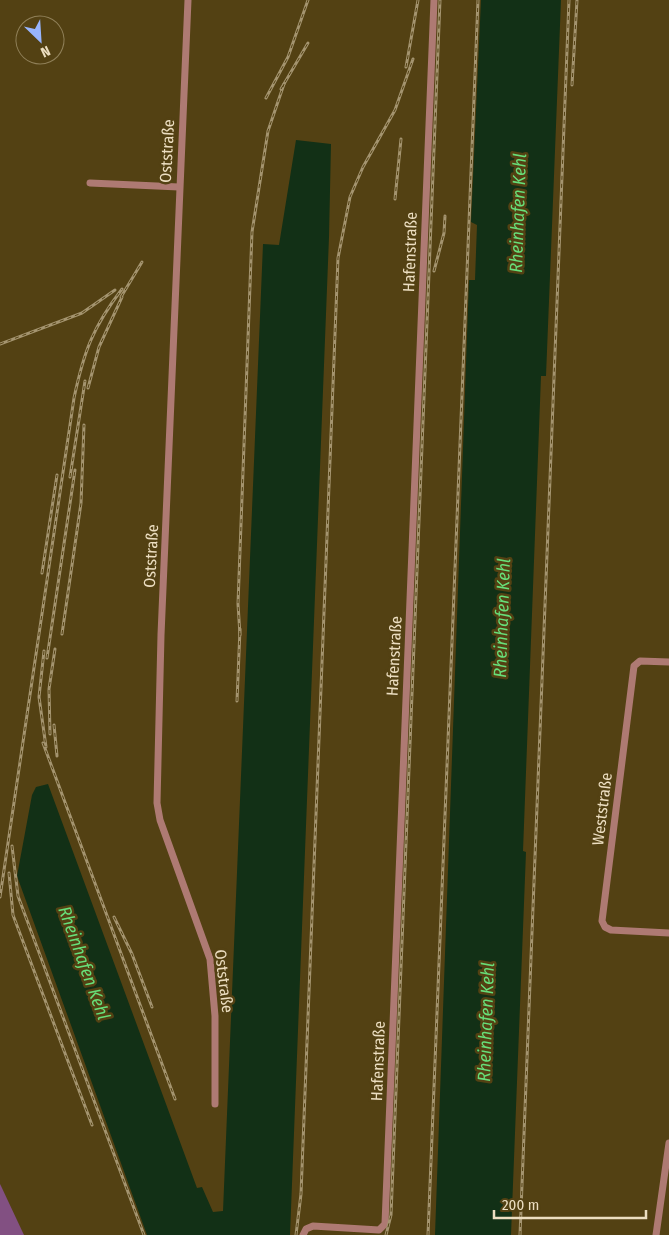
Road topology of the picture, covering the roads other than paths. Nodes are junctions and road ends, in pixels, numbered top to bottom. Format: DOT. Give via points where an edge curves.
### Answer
graph roads {
  1 [pos="188,0"];
  2 [pos="434,0"];
  3 [pos="90,183"];
  4 [pos="179,187"];
  5 [pos="669,662"];
  6 [pos="669,933"];
  7 [pos="215,1104"];
  8 [pos="669,1143"];
  9 [pos="302,1235"];
  10 [pos="656,1235"];
  1 -- 4 [label="street, Oststraße"];
  2 -- 9 [label="street, Hafenstraße" via="385,1224 379,1230 313,1226"];
  3 -- 4 [label="street"];
  4 -- 7 [label="street, Oststraße" via="157,803 160,820 210,959 215,1016"];
  5 -- 6 [label="street, Weststraße" via="640,661 634,666 602,921 611,930"];
  8 -- 10 [label="street"];
}
